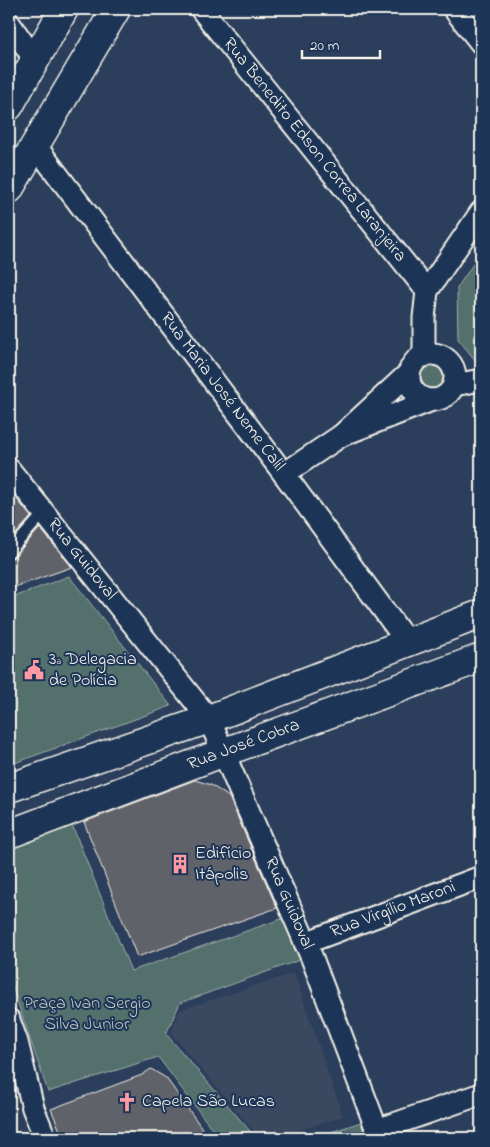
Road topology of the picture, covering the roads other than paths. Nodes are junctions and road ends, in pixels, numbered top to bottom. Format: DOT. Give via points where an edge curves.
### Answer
graph roads {
  1 [pos="64,9"];
  2 [pos="116,9"];
  3 [pos="201,9"];
  4 [pos="454,9"];
  5 [pos="9,22"];
  6 [pos="481,43"];
  7 [pos="35,60"];
  8 [pos="9,106"];
  9 [pos="35,145"];
  10 [pos="9,189"];
  11 [pos="481,212"];
  12 [pos="428,291"];
  13 [pos="424,356"];
  14 [pos="409,373"];
  15 [pos="481,380"];
  16 [pos="454,385"];
  17 [pos="432,400"];
  18 [pos="342,435"];
  19 [pos="9,469"];
  20 [pos="284,474"];
  21 [pos="44,513"];
  22 [pos="9,552"];
  23 [pos="481,614"];
  24 [pos="407,642"];
  25 [pos="481,658"];
  26 [pos="209,719"];
  27 [pos="222,753"];
  28 [pos="9,788"];
  29 [pos="9,834"];
  30 [pos="481,877"];
  31 [pos="305,943"];
  32 [pos="9,1020"];
  33 [pos="13,1043"];
  34 [pos="481,1094"];
  35 [pos="378,1134"];
  36 [pos="46,1138"];
  1 -- 7 [label="street"];
  2 -- 9 [label="street"];
  3 -- 12 [label="street, Rua Benedito Edson Correa Laranjeira"];
  4 -- 6 [label="street"];
  5 -- 7 [label="street"];
  7 -- 8 [label="street"];
  9 -- 10 [label="street"];
  9 -- 20 [label="street, Rua Maria José Neme Calil"];
  11 -- 12 [label="street"];
  12 -- 13 [label="street"];
  13 -- 14 [label="street" via="417,360"];
  13 -- 16 [label="street" via="445,358 454,370"];
  14 -- 17 [label="street" via="412,388"];
  14 -- 18 [label="street"];
  15 -- 16 [label="street"];
  16 -- 17 [label="street" via="445,396"];
  17 -- 18 [label="street"];
  18 -- 20 [label="street"];
  19 -- 21 [label="street, Rua Guidoval"];
  20 -- 24 [label="street, Rua Maria José Neme Calil"];
  21 -- 22 [label="lane"];
  21 -- 26 [label="street, Rua Guidoval"];
  23 -- 24 [label="street"];
  24 -- 26 [label="street"];
  25 -- 27 [label="street, Rua José Cobra"];
  26 -- 27 [label="street, Rua Guidoval"];
  26 -- 28 [label="street"];
  27 -- 29 [label="street, Rua José Cobra"];
  27 -- 31 [label="street, Rua Guidoval"];
  30 -- 31 [label="street, Rua Virgílio Maroni"];
  31 -- 35 [label="street, Rua Guidoval"];
  32 -- 33 [label="street"];
  33 -- 36 [label="street" via="32,1108"];
  34 -- 35 [label="street"];
}
